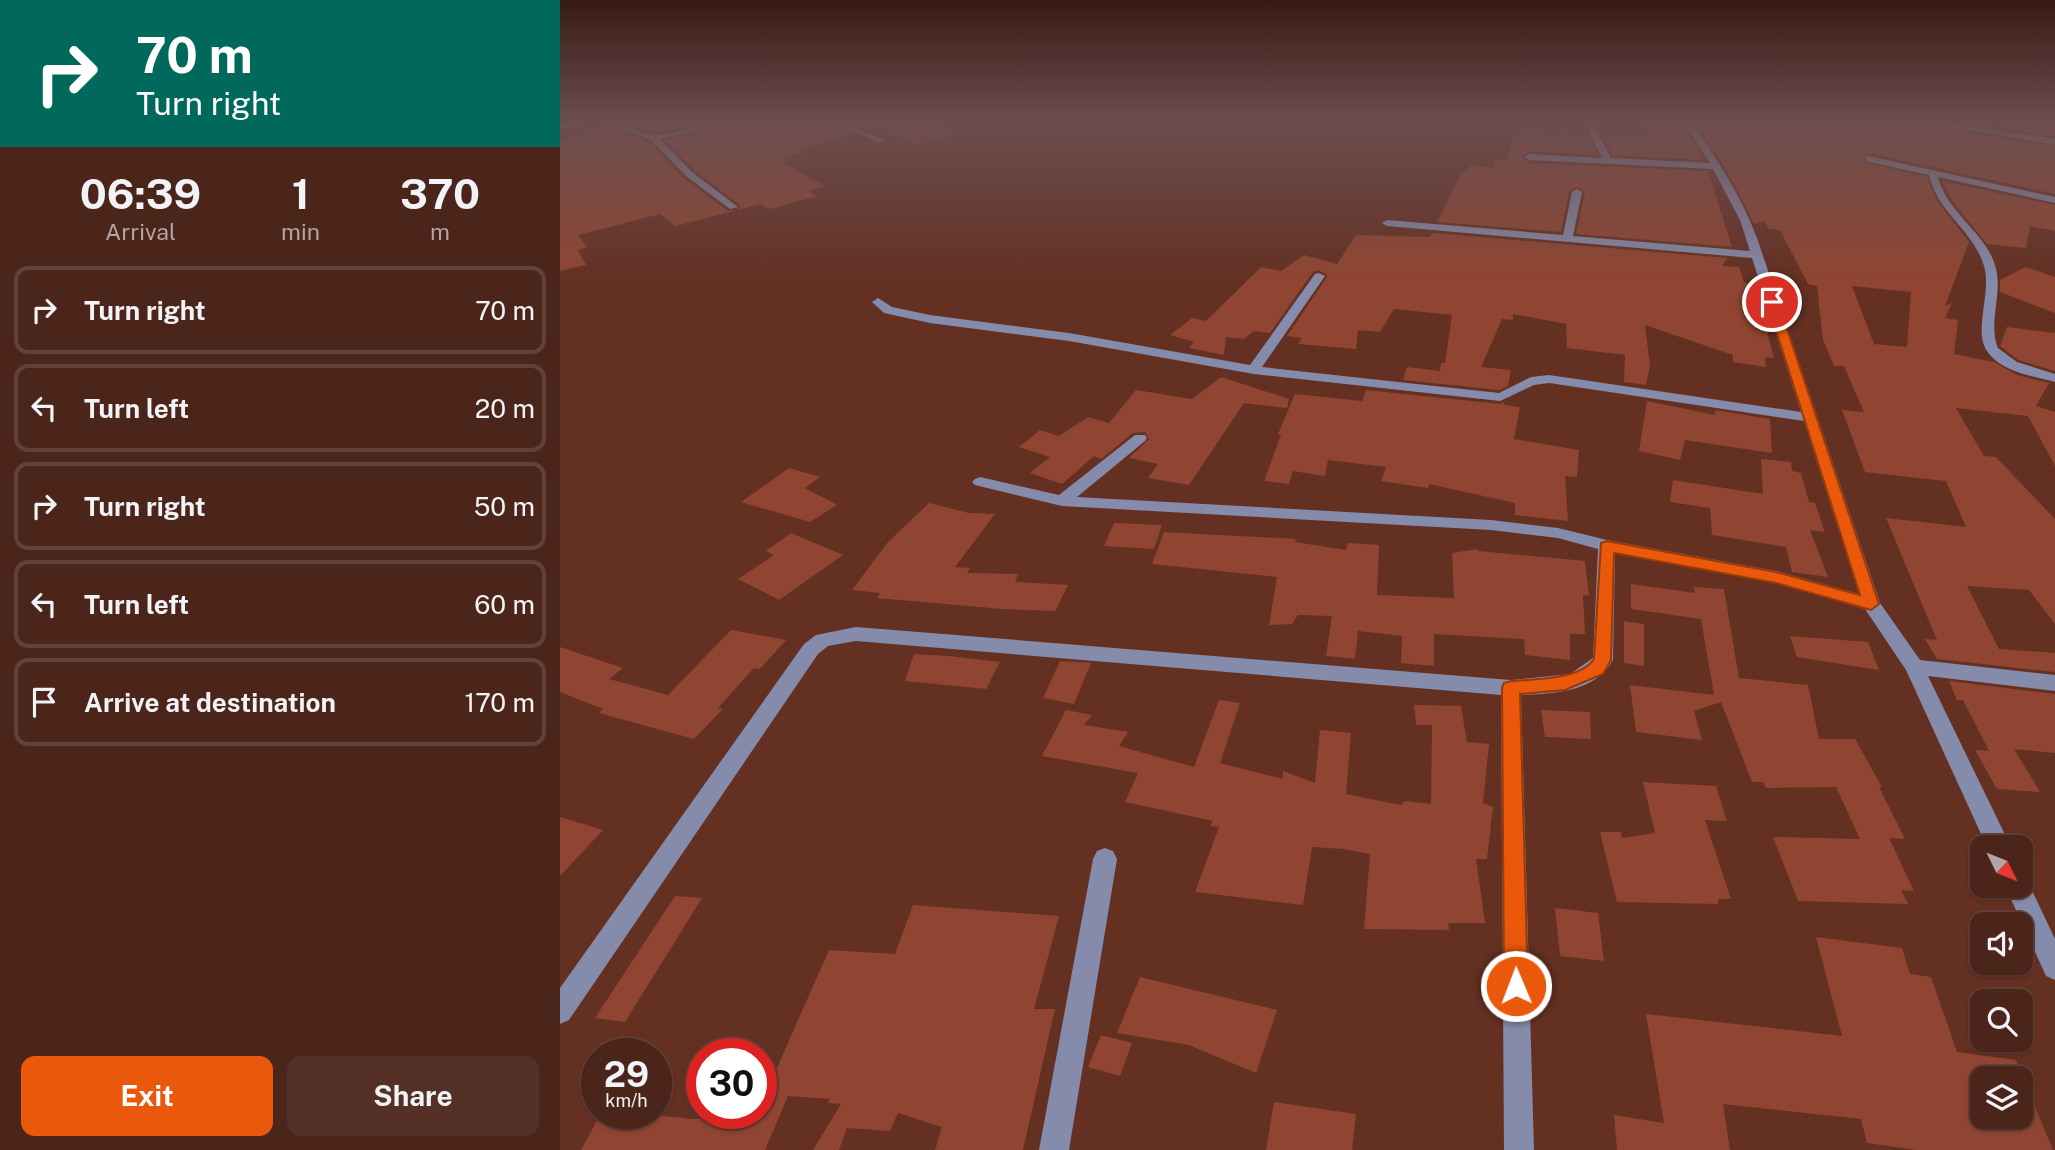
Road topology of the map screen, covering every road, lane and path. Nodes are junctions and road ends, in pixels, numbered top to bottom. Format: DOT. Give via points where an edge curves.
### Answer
graph roads {
  1 [pos="690,175"];
  2 [pos="1720,175"];
  3 [pos="1934,175"];
  4 [pos="1941,175"];
  5 [pos="1577,192"];
  6 [pos="2055,200"];
  7 [pos="733,207"];
  8 [pos="1387,223"];
  9 [pos="1567,239"];
  10 [pos="1756,255"];
  11 [pos="1319,275"];
  12 [pos="878,302"];
  13 [pos="1254,370"];
  14 [pos="2055,378"];
  15 [pos="1812,418"];
  16 [pos="1140,438"];
  17 [pos="980,482"];
  18 [pos="1062,501"];
  19 [pos="1607,546"];
  20 [pos="1871,604"];
  21 [pos="1914,667"];
  22 [pos="2055,683"];
  23 [pos="1511,688"];
  24 [pos="1992,835"];
  25 [pos="1105,859"];
  26 [pos="2023,898"];
  27 [pos="2055,967"];
  28 [pos="560,1011"];
  29 [pos="1054,1150"];
  30 [pos="1520,1150"];
  1 -- 7 [label="street"];
  2 -- 10 [label="street" via="1753,238"];
  3 -- 14 [label="street" via="1941,198 1986,254 1994,295 1988,334 1991,347 2011,363"];
  4 -- 6 [label="street"];
  5 -- 9 [label="street"];
  8 -- 9 [label="street"];
  9 -- 10 [label="street"];
  10 -- 15 [label="street"];
  11 -- 13 [label="street" via="1277,330"];
  12 -- 13 [label="street" via="888,310 930,319 1069,337"];
  13 -- 15 [label="street" via="1500,397 1532,379 1549,379"];
  15 -- 20 [label="street"];
  16 -- 18 [label="street"];
  17 -- 18 [label="street"];
  18 -- 19 [label="street" via="1491,525 1559,533"];
  19 -- 20 [label="street" via="1776,577"];
  19 -- 23 [label="street" via="1603,660 1596,670 1559,685"];
  20 -- 21 [label="street"];
  21 -- 22 [label="street"];
  21 -- 24 [label="street"];
  23 -- 28 [label="street" via="856,634 823,640 811,649"];
  23 -- 30 [label="street"];
  25 -- 29 [label="street"];
  26 -- 27 [label="street"];
}
